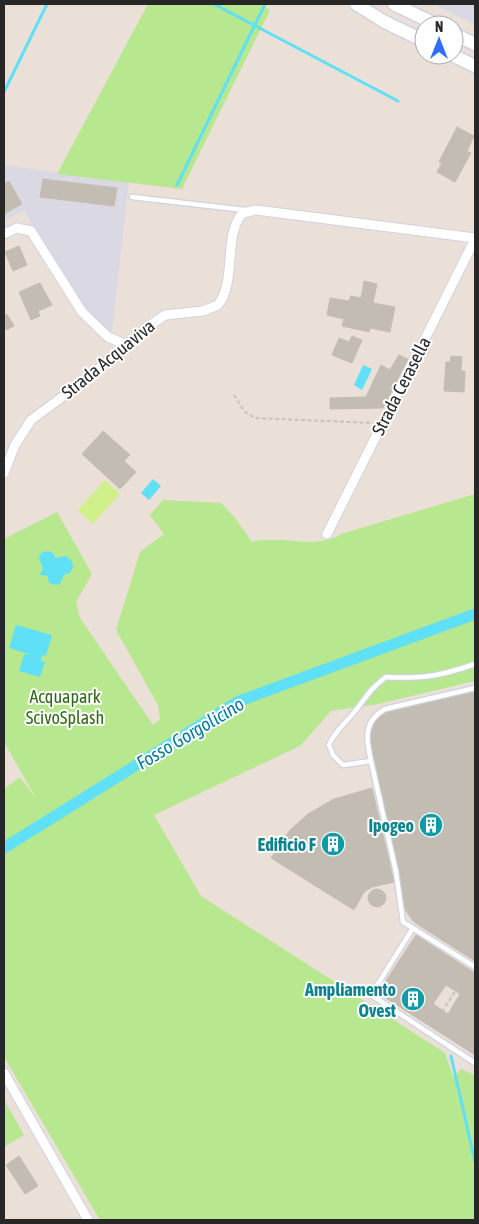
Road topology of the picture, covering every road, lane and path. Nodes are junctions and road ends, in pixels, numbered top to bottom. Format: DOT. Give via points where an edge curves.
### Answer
graph roads {
  1 [pos="356,4"];
  2 [pos="394,4"];
  3 [pos="417,15"];
  4 [pos="414,36"];
  5 [pos="132,197"];
  6 [pos="249,211"];
  7 [pos="4,234"];
  8 [pos="475,238"];
  9 [pos="126,345"];
  10 [pos="234,395"];
  11 [pos="383,423"];
  12 [pos="4,473"];
  13 [pos="327,534"];
  14 [pos="475,664"];
  15 [pos="475,688"];
  16 [pos="371,761"];
  17 [pos="413,928"];
  18 [pos="472,965"];
  19 [pos="457,988"];
  20 [pos="442,1012"];
  21 [pos="475,1063"];
  22 [pos="4,1074"];
  23 [pos="88,1220"];
  1 -- 4 [label="street"];
  2 -- 3 [label="street"];
  5 -- 6 [label="lane"];
  6 -- 8 [label="street"];
  6 -- 9 [label="street, Strada Acquaviva" via="236,223 225,292 218,305 203,311 165,315"];
  7 -- 9 [label="street" via="17,228 31,231 82,312 108,337"];
  8 -- 11 [label="street, Strada Cerasella"];
  9 -- 12 [label="street, Strada Acquaviva" via="32,420 15,445"];
  10 -- 11 [label="path" via="244,410 255,418"];
  11 -- 13 [label="street, Strada Cerasella"];
  14 -- 16 [label="lane" via="420,679 386,677 370,689 334,733 330,745 333,755 343,765"];
  15 -- 16 [label="lane" via="385,709 377,714 368,726 367,744"];
  16 -- 17 [label="lane" via="396,872 403,922"];
  17 -- 18 [label="lane"];
  17 -- 21 [label="lane" via="371,995"];
  19 -- 20 [label="path"];
  22 -- 23 [label="street"];
}
